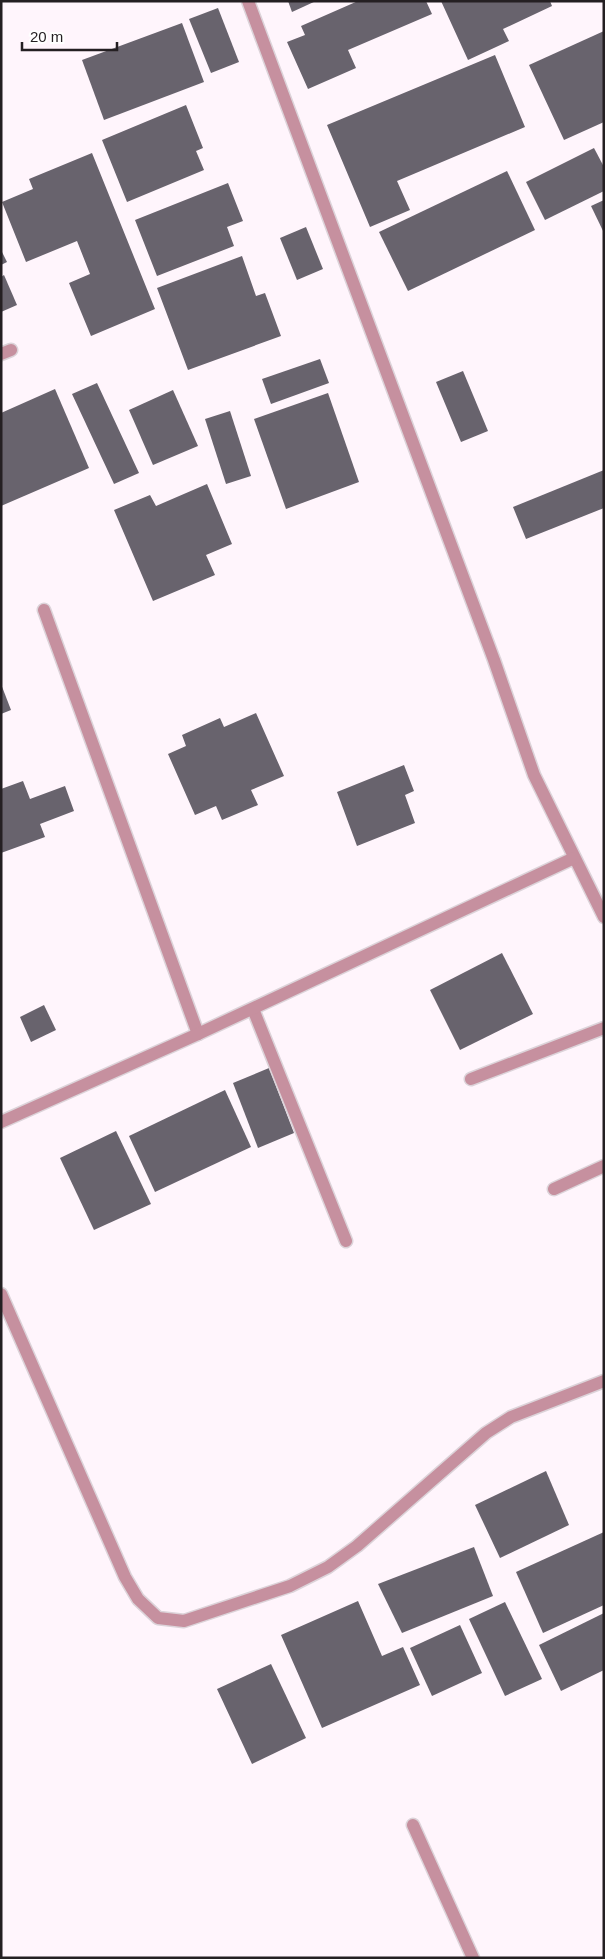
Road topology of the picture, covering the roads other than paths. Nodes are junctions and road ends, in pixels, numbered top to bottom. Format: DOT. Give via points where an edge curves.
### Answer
graph roads {
  1 [pos="248,1"];
  2 [pos="44,610"];
  3 [pos="574,858"];
  4 [pos="604,917"];
  5 [pos="253,1009"];
  6 [pos="604,1028"];
  7 [pos="198,1034"];
  8 [pos="471,1078"];
  9 [pos="1,1122"];
  10 [pos="604,1166"];
  11 [pos="554,1189"];
  12 [pos="346,1241"];
  13 [pos="1,1294"];
  14 [pos="604,1381"];
  15 [pos="413,1824"];
  16 [pos="473,1958"];
  1 -- 3 [label="street" via="534,775"];
  2 -- 7 [label="street"];
  3 -- 4 [label="street"];
  3 -- 5 [label="street"];
  5 -- 7 [label="street"];
  5 -- 12 [label="street"];
  6 -- 8 [label="street"];
  7 -- 9 [label="street"];
  10 -- 11 [label="street"];
  13 -- 14 [label="street" via="125,1577 138,1599 158,1618 184,1621 290,1586 328,1567 357,1546 486,1433 511,1417"];
  15 -- 16 [label="street"];
}
